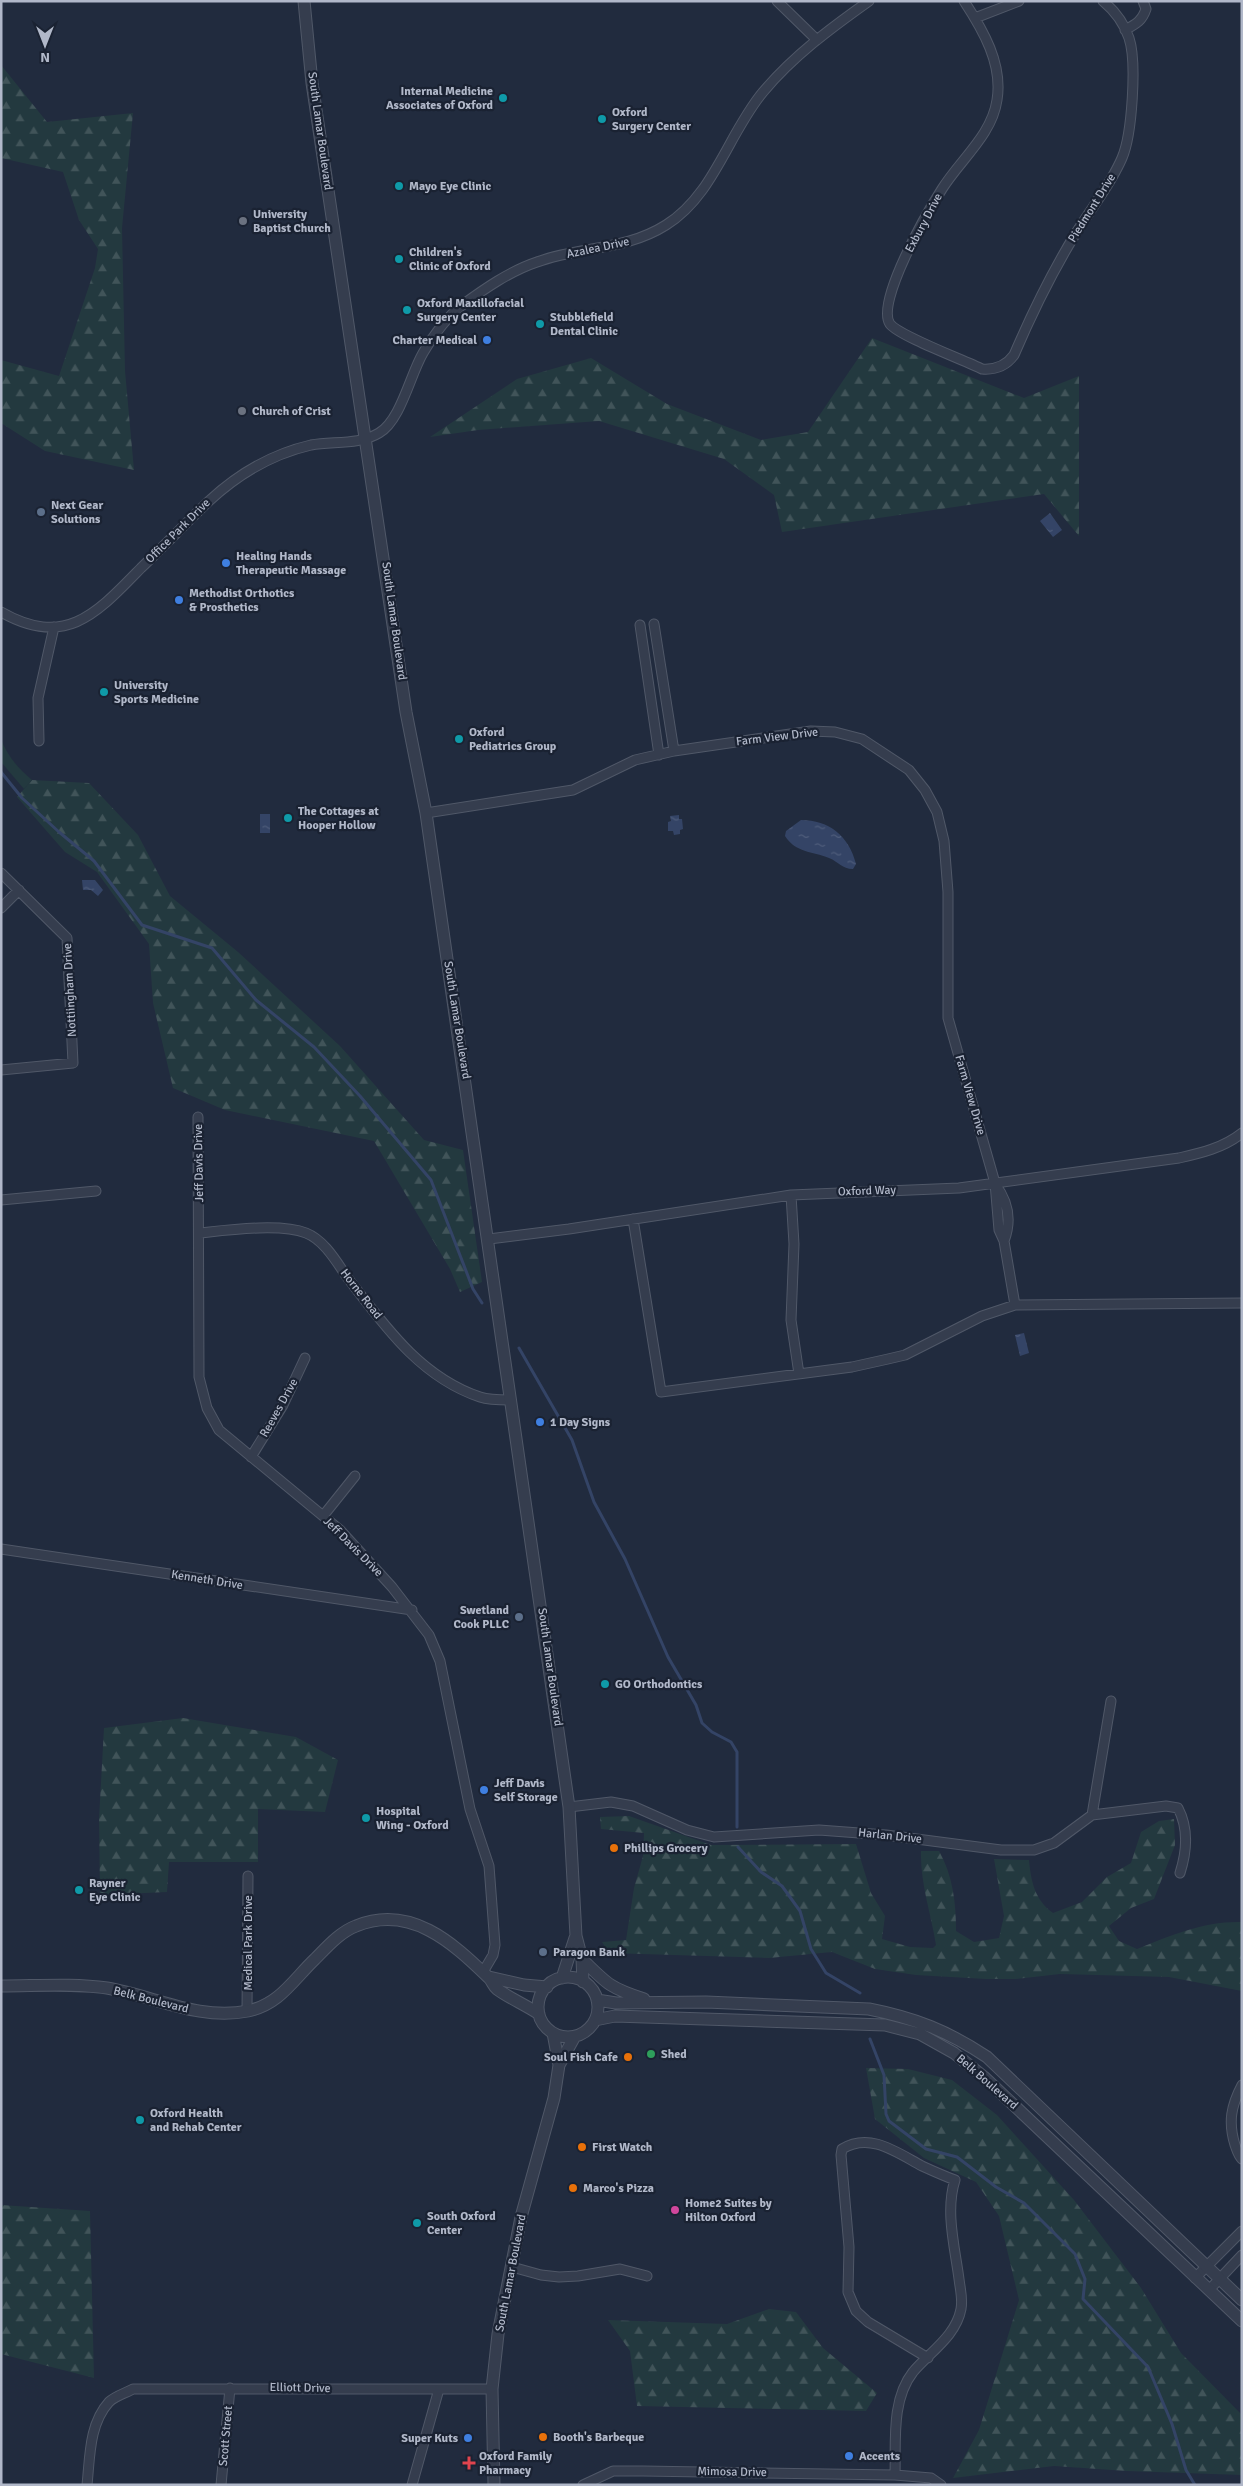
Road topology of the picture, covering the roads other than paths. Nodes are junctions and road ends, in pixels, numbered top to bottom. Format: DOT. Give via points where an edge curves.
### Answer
graph roads {
  1 [pos="304,1"];
  2 [pos="777,1"];
  3 [pos="869,1"];
  4 [pos="964,1"];
  5 [pos="1019,1"];
  6 [pos="1142,1"];
  7 [pos="1106,2"];
  8 [pos="975,18"];
  9 [pos="1125,30"];
  10 [pos="817,40"];
  11 [pos="1014,355"];
  12 [pos="367,439"];
  13 [pos="1,612"];
  14 [pos="654,624"];
  15 [pos="640,626"];
  16 [pos="54,628"];
  17 [pos="39,741"];
  18 [pos="674,751"];
  19 [pos="659,755"];
  20 [pos="426,813"];
  21 [pos="1,873"];
  22 [pos="19,890"];
  23 [pos="1,908"];
  24 [pos="1,1070"];
  25 [pos="198,1117"];
  26 [pos="1242,1134"];
  27 [pos="995,1183"];
  28 [pos="96,1191"];
  29 [pos="791,1195"];
  30 [pos="1,1200"];
  31 [pos="633,1219"];
  32 [pos="200,1233"];
  33 [pos="489,1239"];
  34 [pos="1242,1303"];
  35 [pos="1015,1304"];
  36 [pos="305,1358"];
  37 [pos="799,1374"];
  38 [pos="510,1400"];
  39 [pos="251,1457"];
  40 [pos="355,1476"];
  41 [pos="323,1516"];
  42 [pos="1,1549"];
  43 [pos="412,1610"];
  44 [pos="1111,1701"];
  45 [pos="569,1807"];
  46 [pos="1092,1815"];
  47 [pos="1180,1873"];
  48 [pos="248,1876"];
  49 [pos="576,1936"];
  50 [pos="582,1959"];
  51 [pos="486,1975"];
  52 [pos="562,1978"];
  53 [pos="583,1982"];
  54 [pos="1,1986"];
  55 [pos="547,1987"];
  56 [pos="597,2000"];
  57 [pos="656,2003"];
  58 [pos="247,2011"];
  59 [pos="539,2014"];
  60 [pos="595,2020"];
  61 [pos="553,2032"];
  62 [pos="575,2036"];
  63 [pos="559,2065"];
  64 [pos="1242,2084"];
  65 [pos="1242,2159"];
  66 [pos="1242,2230"];
  67 [pos="1242,2254"];
  68 [pos="512,2267"];
  69 [pos="1206,2267"];
  70 [pos="646,2276"];
  71 [pos="1195,2278"];
  72 [pos="1219,2279"];
  73 [pos="1209,2290"];
  74 [pos="1242,2300"];
  75 [pos="1242,2321"];
  76 [pos="928,2358"];
  77 [pos="230,2388"];
  78 [pos="439,2389"];
  79 [pos="492,2389"];
  80 [pos="895,2475"];
  81 [pos="87,2485"];
  82 [pos="221,2485"];
  83 [pos="412,2485"];
  84 [pos="494,2485"];
  85 [pos="583,2485"];
  86 [pos="941,2485"];
  1 -- 12 [label="street, South Lamar Boulevard" via="312,83"];
  2 -- 10 [label="street"];
  3 -- 10 [label="street, Azalea Drive"];
  4 -- 8 [label="street, Exbury Drive"];
  5 -- 8 [label="street"];
  6 -- 9 [label="street" via="1146,9 1143,18"];
  7 -- 9 [label="street, Piedmont Drive"];
  8 -- 11 [label="street, Exbury Drive" via="996,66 998,99 992,119 942,189 917,232 901,266 886,315 895,329 982,369 1003,365"];
  9 -- 11 [label="street, Piedmont Drive" via="1130,40 1132,64 1130,127 1126,147 1102,194 1058,261"];
  10 -- 12 [label="street, Azalea Drive" via="763,92 740,124 700,194 684,211 667,225 623,245 537,262 509,274 459,308 422,354 392,421 382,432"];
  12 -- 16 [label="street, Office Park Drive" via="312,445 264,461 226,485 101,608 79,622"];
  12 -- 20 [label="street, South Lamar Boulevard" via="406,712"];
  13 -- 16 [label="street, Office Park Drive" via="19,622"];
  14 -- 18 [label="street"];
  15 -- 19 [label="street"];
  16 -- 17 [label="street" via="38,698"];
  18 -- 19 [label="street, Farm View Drive"];
  18 -- 27 [label="street, Farm View Drive" via="811,731 835,732 862,739 885,753 909,770 925,790 937,812 944,841 948,892 948,1018"];
  19 -- 20 [label="street, Farm View Drive" via="636,760 573,790"];
  20 -- 33 [label="street, South Lamar Boulevard"];
  21 -- 22 [label="street, Nottiingham Drive"];
  22 -- 23 [label="street"];
  22 -- 24 [label="street, Nottiingham Drive" via="68,938 73,1063"];
  25 -- 32 [label="street, Jeff Davis Drive"];
  26 -- 27 [label="street, Oxford Way" via="1210,1151 1179,1158"];
  27 -- 29 [label="street, Oxford Way" via="959,1188"];
  27 -- 35 [label="street, Farm View Drive" via="999,1230 1004,1241"];
  28 -- 30 [label="street"];
  29 -- 31 [label="street, Oxford Way"];
  29 -- 37 [label="street" via="794,1244 791,1320"];
  31 -- 33 [label="street, Oxford Way"];
  31 -- 37 [label="street" via="661,1392"];
  32 -- 38 [label="street, Horne Road" via="290,1229 307,1233 325,1247 408,1353 444,1380 481,1398"];
  32 -- 39 [label="street, Jeff Davis Drive" via="198,1377 207,1408 219,1430"];
  33 -- 38 [label="street, South Lamar Boulevard"];
  34 -- 35 [label="street"];
  35 -- 37 [label="street" via="982,1316 905,1355 852,1368"];
  36 -- 39 [label="street, Reeves Drive" via="283,1405"];
  38 -- 45 [label="street, South Lamar Boulevard"];
  39 -- 41 [label="street, Jeff Davis Drive"];
  40 -- 41 [label="street"];
  41 -- 43 [label="street, Jeff Davis Drive" via="340,1530"];
  42 -- 43 [label="street, Kenneth Drive"];
  43 -- 51 [label="street, Jeff Davis Drive" via="429,1635 440,1661 470,1809 489,1866 495,1945"];
  44 -- 46 [label="street"];
  45 -- 46 [label="street, Harlan Drive" via="611,1802 633,1806 687,1830 714,1837 819,1830 1001,1850 1034,1850 1054,1843"];
  45 -- 49 [label="street, South Lamar Boulevard"];
  46 -- 47 [label="street" via="1166,1806 1178,1808 1185,1821 1186,1854"];
  48 -- 58 [label="street, Medical Park Drive"];
  49 -- 50 [label="street, South Lamar Boulevard"];
  49 -- 52 [label="street, South Lamar Boulevard"];
  50 -- 53 [label="street, South Lamar Boulevard"];
  50 -- 57 [label="street" via="618,1991"];
  51 -- 55 [label="street, Belk Boulevard" via="524,1986"];
  51 -- 58 [label="street, Belk Boulevard" via="432,1930 395,1920 375,1921 355,1926 333,1941 279,1997 265,2006"];
  51 -- 59 [label="street, Belk Boulevard" via="496,1988"];
  52 -- 53 [label="street"];
  52 -- 55 [label="street"];
  53 -- 56 [label="street"];
  54 -- 58 [label="street, Belk Boulevard" via="89,1986 190,2010"];
  55 -- 59 [label="street" via="539,2004"];
  56 -- 57 [label="street, Belk Boulevard"];
  56 -- 60 [label="street"];
  57 -- 69 [label="street, Belk Boulevard" via="869,2009 931,2025 987,2057"];
  59 -- 61 [label="street, South Lamar Boulevard"];
  60 -- 62 [label="street, South Lamar Boulevard" via="590,2028"];
  60 -- 71 [label="street, Belk Boulevard" via="615,2016 831,2022 885,2025 920,2034 984,2077"];
  61 -- 62 [label="street" via="560,2036"];
  61 -- 63 [label="street, South Lamar Boulevard"];
  62 -- 63 [label="street, South Lamar Boulevard"];
  63 -- 68 [label="street, South Lamar Boulevard" via="554,2098 521,2217"];
  64 -- 65 [label="street" via="1232,2105 1230,2120 1230,2130"];
  66 -- 69 [label="street"];
  67 -- 72 [label="street"];
  68 -- 70 [label="street" via="559,2277 620,2269"];
  68 -- 79 [label="street, South Lamar Boulevard" via="498,2334"];
  69 -- 71 [label="street"];
  69 -- 72 [label="street, Belk Boulevard"];
  71 -- 73 [label="street, Belk Boulevard"];
  72 -- 73 [label="street"];
  72 -- 74 [label="street, Belk Boulevard"];
  73 -- 75 [label="street, Belk Boulevard"];
  76 -- 76 [label="street" via="956,2323 961,2308 951,2204 955,2180 886,2146 866,2142 849,2145 840,2155 849,2247 848,2292 856,2311 868,2322"];
  76 -- 80 [label="street" via="913,2373 898,2403"];
  77 -- 78 [label="street, Elliott Drive"];
  77 -- 81 [label="street, Elliott Drive" via="133,2389 110,2401 97,2420 92,2438"];
  77 -- 82 [label="street, Scott Street"];
  78 -- 79 [label="street, Elliott Drive"];
  78 -- 83 [label="street"];
  79 -- 84 [label="street, South Lamar Boulevard"];
  80 -- 85 [label="street, Mimosa Drive" via="613,2471"];
  80 -- 86 [label="street, Mimosa Drive" via="931,2478"];
}
